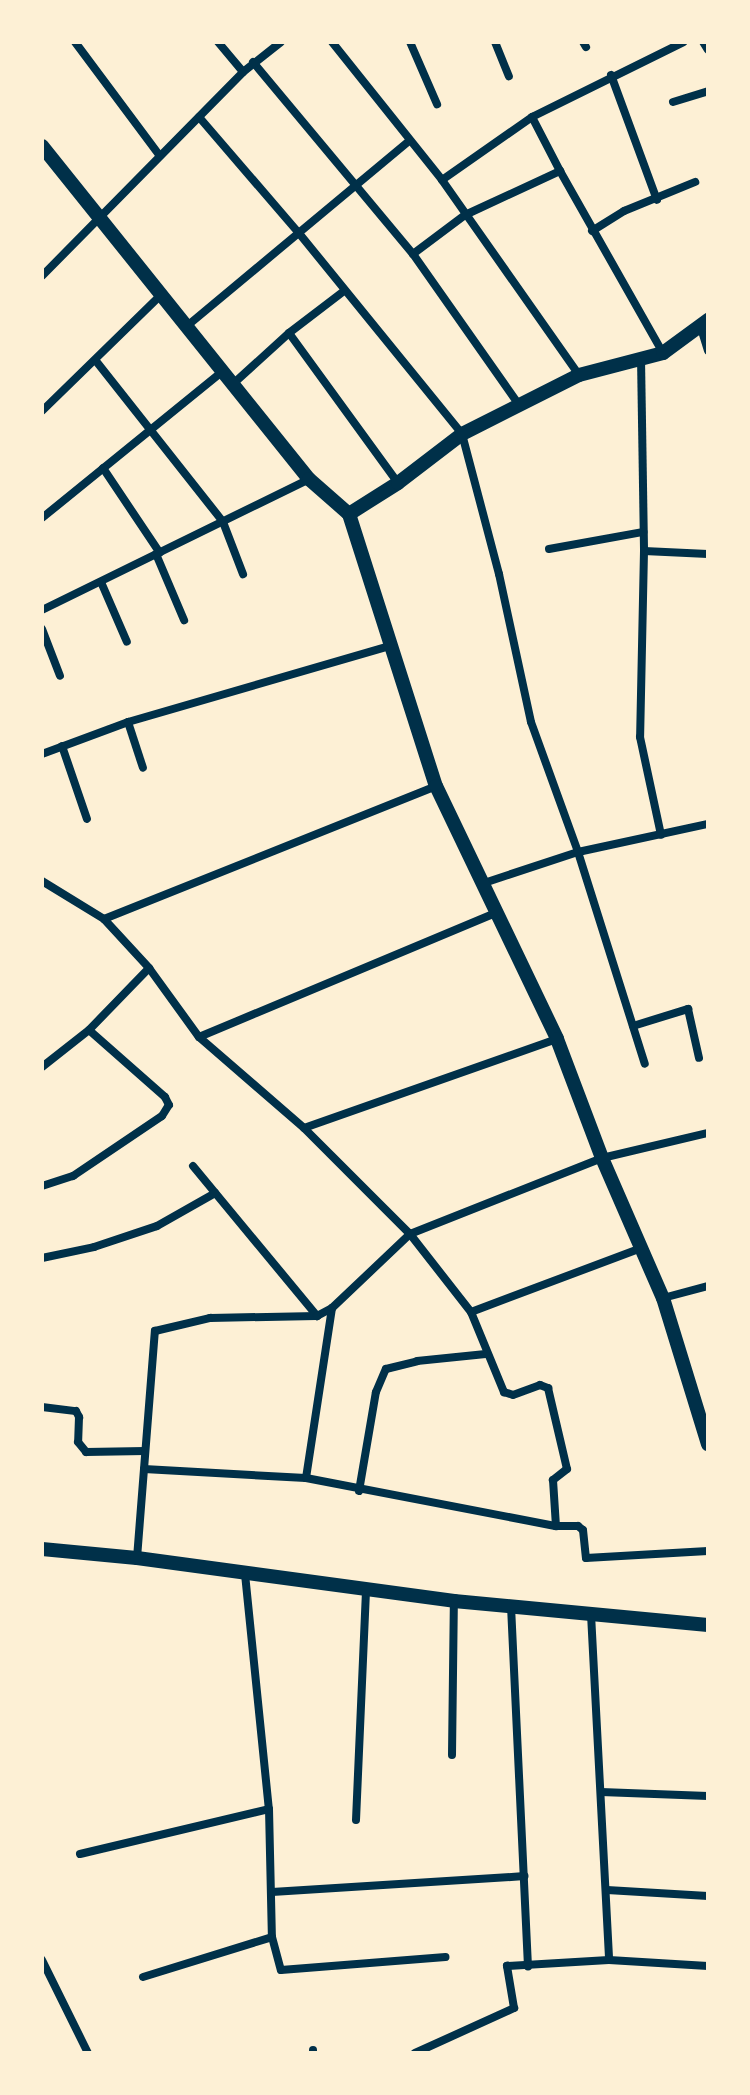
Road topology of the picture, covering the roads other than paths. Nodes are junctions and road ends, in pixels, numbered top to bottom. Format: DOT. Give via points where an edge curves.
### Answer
graph roads {
  1 [pos="75,42"];
  2 [pos="218,42"];
  3 [pos="281,42"];
  4 [pos="332,42"];
  5 [pos="410,42"];
  6 [pos="495,42"];
  7 [pos="684,42"];
  8 [pos="703,42"];
  9 [pos="708,50"];
  10 [pos="253,62"];
  11 [pos="243,72"];
  12 [pos="611,75"];
  13 [pos="509,76"];
  14 [pos="708,91"];
  15 [pos="673,102"];
  16 [pos="437,104"];
  17 [pos="199,117"];
  18 [pos="532,117"];
  19 [pos="409,141"];
  20 [pos="45,155"];
  21 [pos="160,156"];
  22 [pos="560,171"];
  23 [pos="442,180"];
  24 [pos="695,182"];
  25 [pos="354,185"];
  26 [pos="657,200"];
  27 [pos="465,215"];
  28 [pos="100,221"];
  29 [pos="592,231"];
  30 [pos="298,232"];
  31 [pos="413,254"];
  32 [pos="42,276"];
  33 [pos="344,291"];
  34 [pos="162,294"];
  35 [pos="704,324"];
  36 [pos="187,326"];
  37 [pos="289,333"];
  38 [pos="708,351"];
  39 [pos="663,353"];
  40 [pos="641,358"];
  41 [pos="96,361"];
  42 [pos="224,370"];
  43 [pos="579,375"];
  44 [pos="234,383"];
  45 [pos="519,405"];
  46 [pos="42,411"];
  47 [pos="153,431"];
  48 [pos="462,434"];
  49 [pos="103,468"];
  50 [pos="309,479"];
  51 [pos="398,483"];
  52 [pos="349,514"];
  53 [pos="43,516"];
  54 [pos="223,522"];
  55 [pos="643,532"];
  56 [pos="549,549"];
  57 [pos="644,551"];
  58 [pos="158,554"];
  59 [pos="708,554"];
  60 [pos="243,574"];
  61 [pos="101,582"];
  62 [pos="42,610"];
  63 [pos="184,620"];
  64 [pos="42,629"];
  65 [pos="127,642"];
  66 [pos="389,646"];
  67 [pos="60,676"];
  68 [pos="128,722"];
  69 [pos="62,746"];
  70 [pos="42,754"];
  71 [pos="143,768"];
  72 [pos="436,786"];
  73 [pos="87,819"];
  74 [pos="708,824"];
  75 [pos="661,835"];
  76 [pos="578,852"];
  77 [pos="42,881"];
  78 [pos="480,884"];
  79 [pos="496,913"];
  80 [pos="104,919"];
  81 [pos="149,968"];
  82 [pos="633,1026"];
  83 [pos="89,1030"];
  84 [pos="199,1037"];
  85 [pos="557,1039"];
  86 [pos="699,1058"];
  87 [pos="645,1064"];
  88 [pos="42,1067"];
  89 [pos="304,1128"];
  90 [pos="708,1133"];
  91 [pos="602,1158"];
  92 [pos="193,1166"];
  93 [pos="42,1186"];
  94 [pos="215,1193"];
  95 [pos="410,1234"];
  96 [pos="641,1248"];
  97 [pos="42,1258"];
  98 [pos="708,1286"];
  99 [pos="663,1298"];
  100 [pos="332,1308"];
  101 [pos="471,1312"];
  102 [pos="317,1316"];
  103 [pos="486,1354"];
  104 [pos="42,1407"];
  105 [pos="708,1444"];
  106 [pos="145,1451"];
  107 [pos="144,1469"];
  108 [pos="306,1478"];
  109 [pos="359,1491"];
  110 [pos="556,1526"];
  111 [pos="42,1549"];
  112 [pos="708,1551"];
  113 [pos="137,1558"];
  114 [pos="245,1574"];
  115 [pos="366,1589"];
  116 [pos="454,1601"];
  117 [pos="511,1605"];
  118 [pos="591,1614"];
  119 [pos="708,1625"];
  120 [pos="452,1755"];
  121 [pos="601,1792"];
  122 [pos="708,1796"];
  123 [pos="269,1809"];
  124 [pos="356,1820"];
  125 [pos="80,1854"];
  126 [pos="524,1876"];
  127 [pos="607,1890"];
  128 [pos="272,1892"];
  129 [pos="708,1896"];
  130 [pos="272,1937"];
  131 [pos="445,1957"];
  132 [pos="42,1960"];
  133 [pos="609,1960"];
  134 [pos="708,1966"];
  135 [pos="528,1967"];
  136 [pos="46,1977"];
  137 [pos="143,1977"];
  138 [pos="88,2053"];
  139 [pos="415,2053"];
  1 -- 21 [label="street"];
  2 -- 11 [label="street"];
  3 -- 10 [label="street"];
  4 -- 19 [label="street"];
  5 -- 16 [label="street"];
  6 -- 13 [label="street"];
  7 -- 12 [label="street"];
  8 -- 9 [label="street"];
  10 -- 11 [label="street"];
  10 -- 25 [label="street"];
  11 -- 17 [label="street"];
  12 -- 18 [label="street"];
  12 -- 26 [label="street"];
  14 -- 15 [label="street"];
  17 -- 21 [label="street"];
  17 -- 30 [label="street"];
  18 -- 22 [label="street"];
  18 -- 23 [label="street"];
  19 -- 23 [label="street"];
  19 -- 25 [label="street"];
  20 -- 28 [label="street"];
  21 -- 28 [label="street"];
  22 -- 27 [label="street"];
  22 -- 29 [label="street"];
  23 -- 27 [label="street"];
  24 -- 26 [label="street"];
  25 -- 30 [label="street"];
  25 -- 31 [label="street"];
  26 -- 29 [label="street" via="624,211"];
  27 -- 31 [label="street"];
  27 -- 43 [label="street"];
  28 -- 32 [label="street"];
  28 -- 34 [label="street"];
  29 -- 39 [label="street"];
  30 -- 33 [label="street"];
  30 -- 36 [label="street"];
  31 -- 45 [label="street"];
  33 -- 37 [label="street"];
  33 -- 48 [label="street"];
  34 -- 36 [label="street"];
  34 -- 41 [label="street"];
  35 -- 38 [label="street"];
  35 -- 39 [label="street"];
  36 -- 42 [label="street"];
  37 -- 44 [label="street"];
  37 -- 51 [label="street"];
  39 -- 40 [label="street"];
  40 -- 43 [label="street"];
  40 -- 55 [label="street"];
  41 -- 46 [label="street"];
  41 -- 47 [label="street"];
  42 -- 44 [label="street"];
  42 -- 47 [label="street"];
  43 -- 45 [label="street"];
  44 -- 50 [label="street"];
  45 -- 48 [label="street"];
  47 -- 49 [label="street"];
  47 -- 54 [label="street"];
  48 -- 51 [label="street"];
  48 -- 76 [label="street" via="531,722"];
  49 -- 53 [label="street"];
  49 -- 58 [label="street"];
  50 -- 52 [label="street"];
  50 -- 54 [label="street"];
  51 -- 52 [label="street"];
  52 -- 66 [label="street"];
  54 -- 58 [label="street"];
  54 -- 60 [label="street"];
  55 -- 56 [label="street"];
  55 -- 57 [label="street"];
  57 -- 59 [label="street"];
  57 -- 75 [label="street" via="640,737"];
  58 -- 61 [label="street"];
  58 -- 63 [label="street"];
  61 -- 62 [label="street"];
  61 -- 65 [label="street"];
  64 -- 67 [label="street"];
  66 -- 68 [label="street"];
  66 -- 72 [label="street"];
  68 -- 69 [label="street"];
  68 -- 71 [label="street"];
  69 -- 70 [label="street"];
  69 -- 73 [label="street"];
  72 -- 78 [label="street"];
  72 -- 80 [label="street"];
  74 -- 75 [label="street"];
  75 -- 76 [label="street"];
  76 -- 78 [label="street"];
  76 -- 82 [label="street"];
  77 -- 80 [label="street"];
  78 -- 79 [label="street"];
  79 -- 84 [label="street"];
  79 -- 85 [label="street"];
  80 -- 81 [label="street"];
  81 -- 83 [label="street"];
  81 -- 84 [label="street"];
  82 -- 86 [label="street" via="688,1009"];
  82 -- 87 [label="street"];
  83 -- 88 [label="street"];
  83 -- 93 [label="street" via="169,1105 162,1116 73,1176"];
  84 -- 89 [label="street"];
  85 -- 89 [label="street"];
  85 -- 91 [label="street"];
  89 -- 95 [label="street"];
  90 -- 91 [label="street"];
  91 -- 95 [label="street"];
  91 -- 96 [label="street"];
  92 -- 94 [label="street"];
  94 -- 97 [label="street" via="157,1226"];
  94 -- 102 [label="street"];
  95 -- 100 [label="street"];
  95 -- 101 [label="street"];
  96 -- 99 [label="street"];
  96 -- 101 [label="street"];
  98 -- 99 [label="street"];
  99 -- 105 [label="street"];
  100 -- 102 [label="street"];
  100 -- 108 [label="street"];
  101 -- 103 [label="street"];
  102 -- 106 [label="street" via="210,1318 155,1331"];
  103 -- 109 [label="street" via="386,1369 376,1392"];
  103 -- 110 [label="street" via="508,1395 540,1385 548,1388 567,1469 553,1480"];
  104 -- 106 [label="street" via="76,1411 78,1442 86,1452"];
  106 -- 107 [label="street"];
  107 -- 108 [label="street"];
  107 -- 113 [label="street"];
  108 -- 109 [label="street"];
  109 -- 110 [label="street"];
  110 -- 112 [label="street" via="583,1530 586,1558"];
  111 -- 113 [label="street"];
  113 -- 114 [label="street"];
  114 -- 115 [label="street"];
  114 -- 123 [label="street"];
  115 -- 116 [label="street"];
  115 -- 124 [label="street"];
  116 -- 117 [label="street"];
  116 -- 120 [label="street"];
  117 -- 118 [label="street"];
  117 -- 126 [label="street"];
  118 -- 119 [label="street"];
  118 -- 121 [label="street"];
  121 -- 122 [label="street"];
  121 -- 127 [label="street"];
  123 -- 125 [label="street"];
  123 -- 128 [label="street"];
  126 -- 128 [label="street"];
  126 -- 135 [label="street"];
  127 -- 129 [label="street"];
  127 -- 133 [label="street"];
  128 -- 130 [label="street"];
  130 -- 131 [label="street" via="281,1970"];
  130 -- 137 [label="street"];
  132 -- 136 [label="street"];
  133 -- 134 [label="street"];
  133 -- 135 [label="street"];
  135 -- 139 [label="street" via="507,1966 514,2008"];
  136 -- 138 [label="street"];
}
